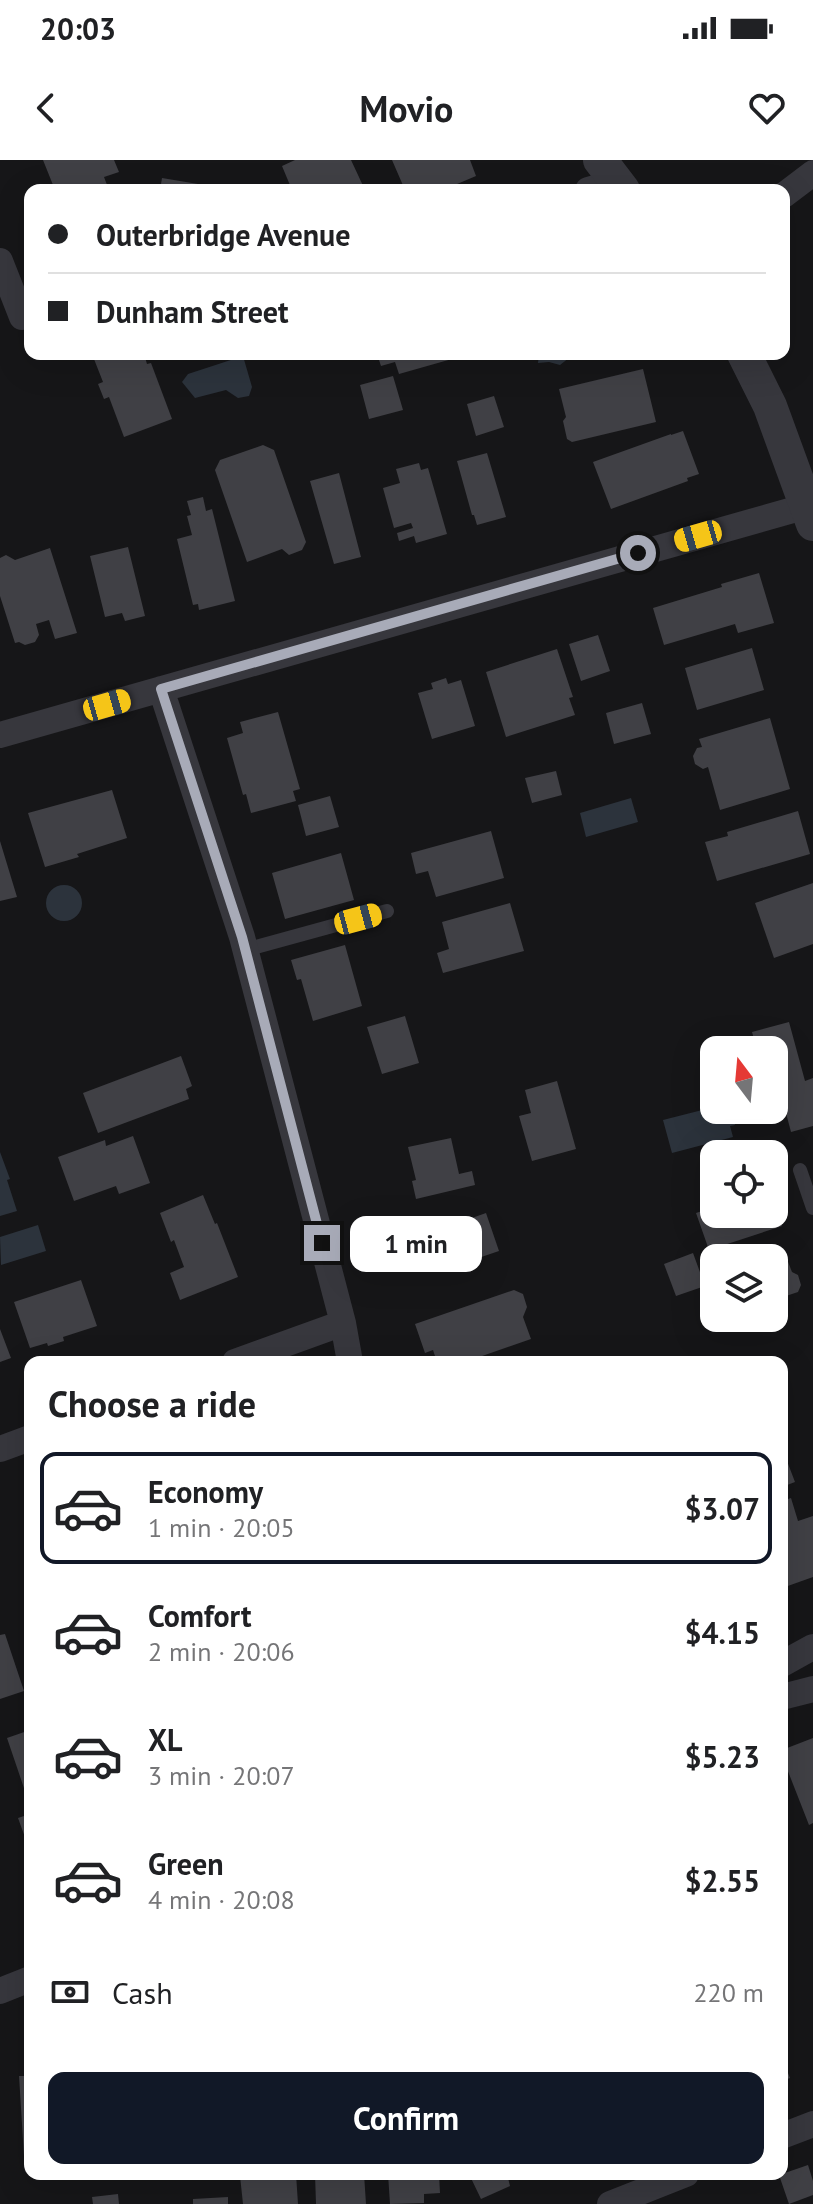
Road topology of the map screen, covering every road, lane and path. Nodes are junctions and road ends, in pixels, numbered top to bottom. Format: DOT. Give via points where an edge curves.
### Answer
graph roads {
  1 [pos="813,173"];
  2 [pos="790,190"];
  3 [pos="0,261"];
  4 [pos="22,317"];
  5 [pos="747,360"];
  6 [pos="810,515"];
  7 [pos="161,689"];
  8 [pos="0,735"];
  9 [pos="387,911"];
  10 [pos="245,950"];
  11 [pos="800,1170"];
  12 [pos="813,1208"];
  13 [pos="343,1323"];
  14 [pos="252,1356"];
  15 [pos="349,1356"];
  16 [pos="24,1440"];
  17 [pos="0,1449"];
  18 [pos="813,1647"];
  19 [pos="788,1661"];
  20 [pos="813,1689"];
  21 [pos="788,1695"];
  22 [pos="813,2124"];
  23 [pos="788,2134"];
  24 [pos="671,2180"];
  25 [pos="610,2204"];
  1 -- 2 [label="street"];
  3 -- 4 [label="street"];
  5 -- 6 [label="street"];
  6 -- 7 [label="street"];
  7 -- 8 [label="street"];
  7 -- 10 [label="street"];
  9 -- 10 [label="lane"];
  10 -- 13 [label="street"];
  11 -- 12 [label="lane"];
  13 -- 14 [label="street"];
  13 -- 15 [label="street"];
  16 -- 17 [label="street"];
  18 -- 19 [label="street"];
  20 -- 21 [label="street"];
  22 -- 23 [label="street"];
  24 -- 25 [label="street"];
}
